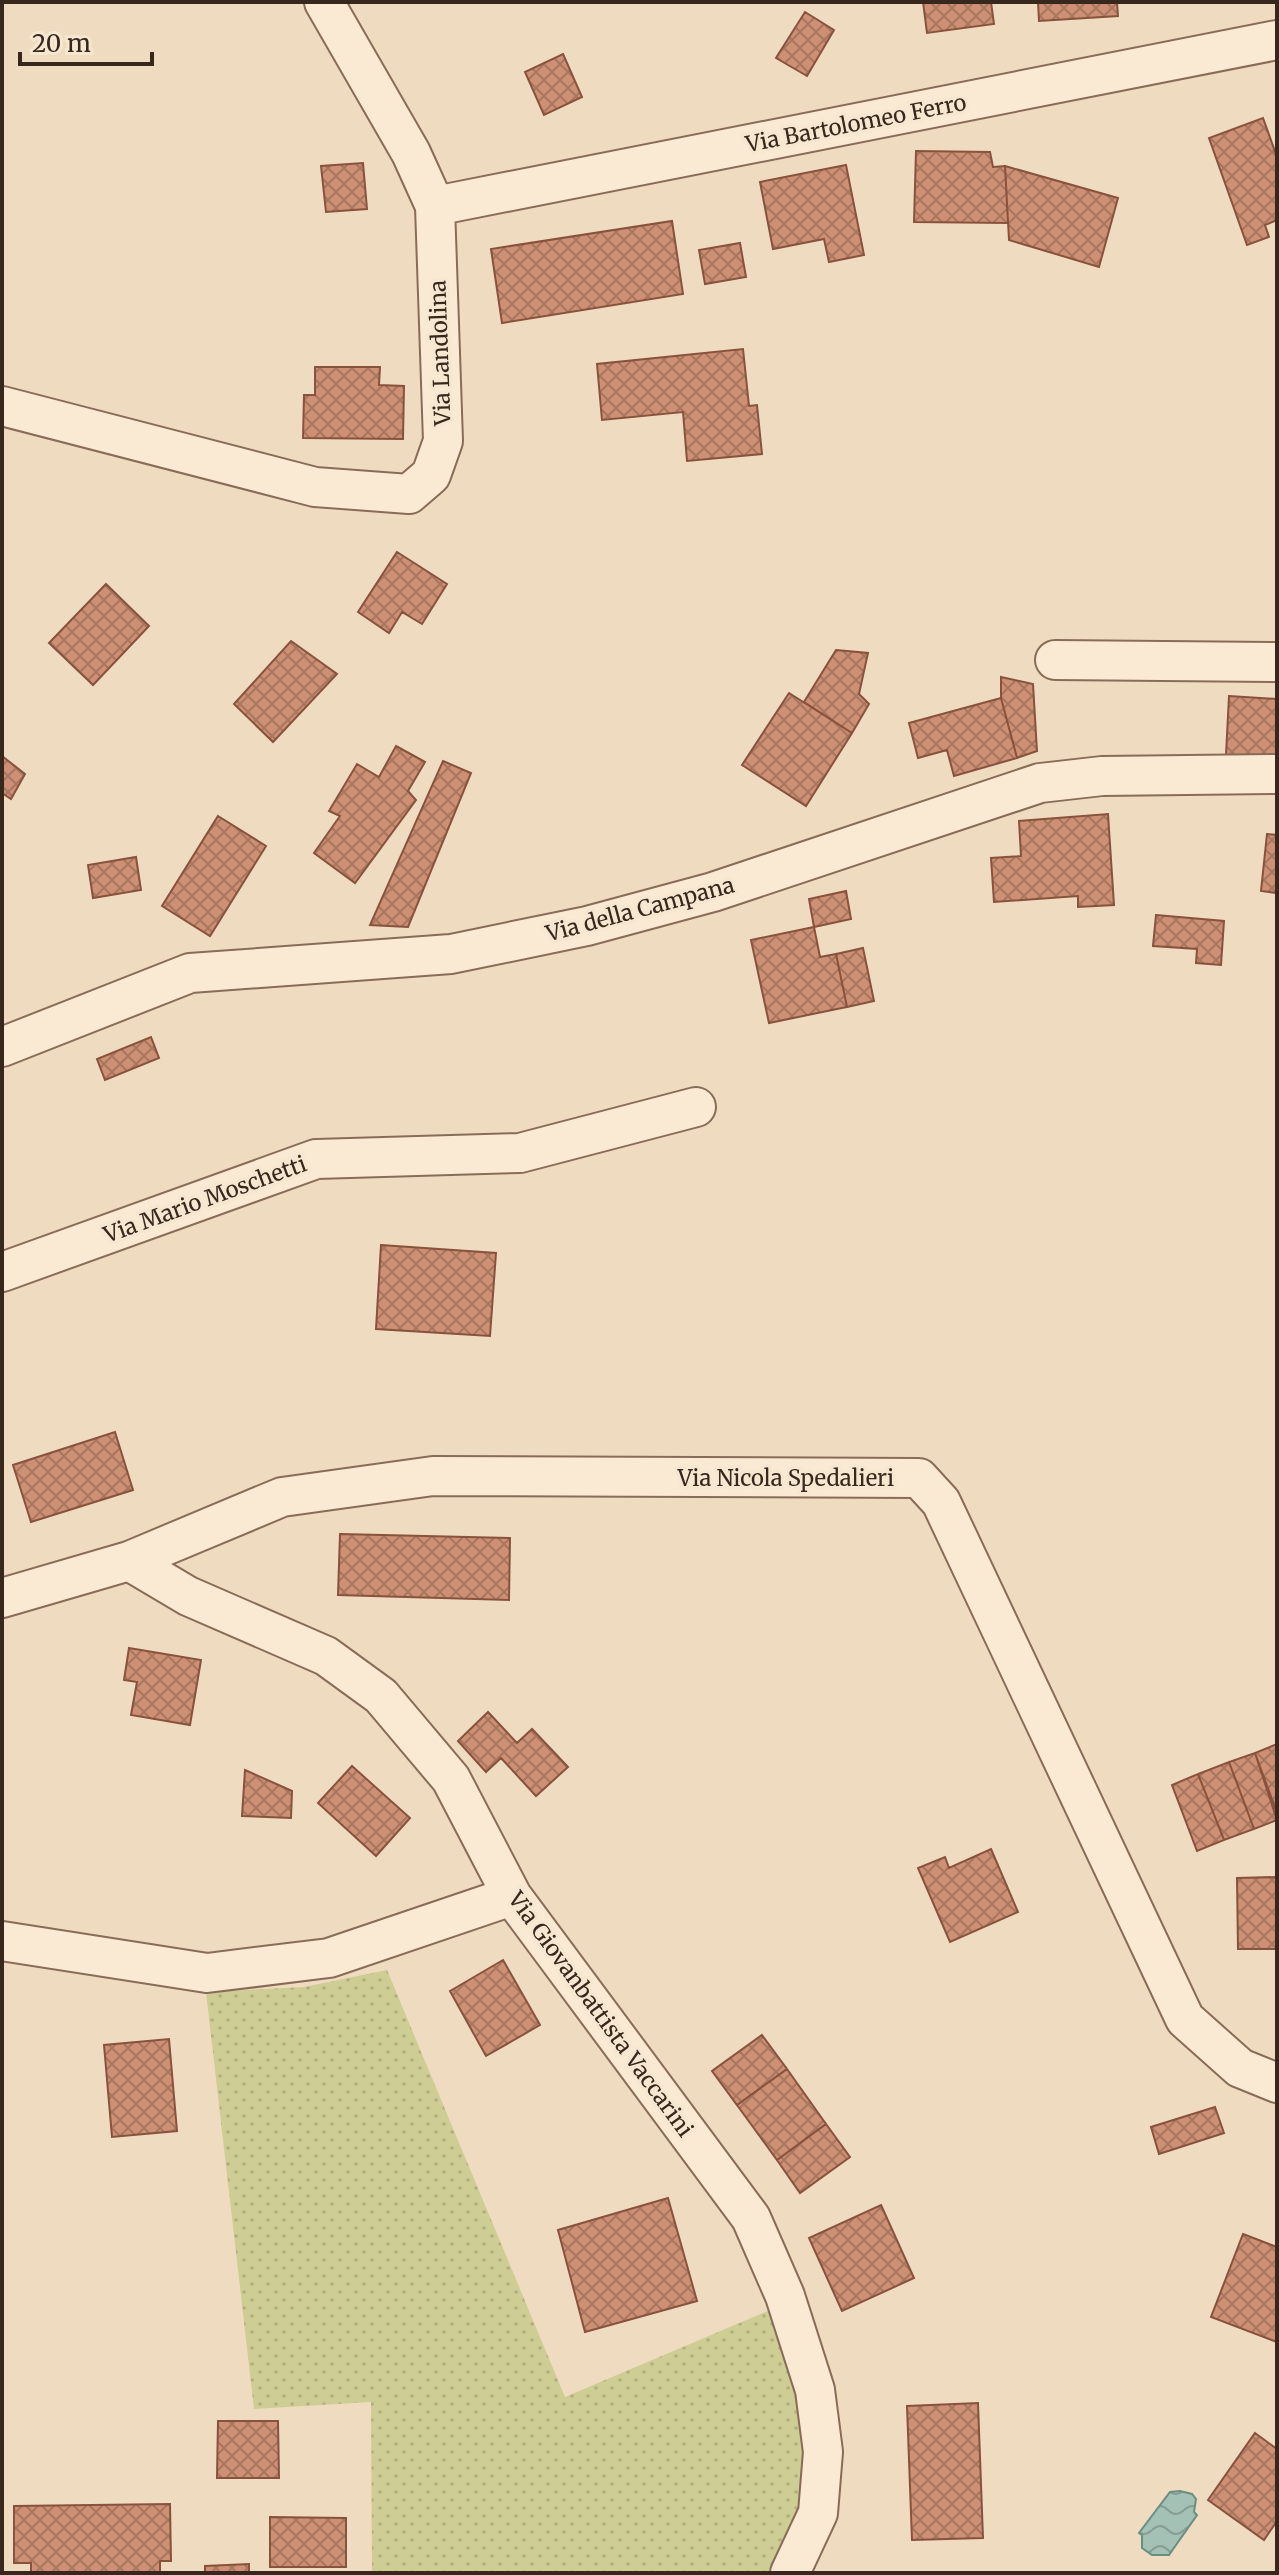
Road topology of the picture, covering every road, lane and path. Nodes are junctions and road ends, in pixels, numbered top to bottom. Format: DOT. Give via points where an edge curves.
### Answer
graph roads {
  1 [pos="324,2"];
  2 [pos="1277,40"];
  3 [pos="435,206"];
  4 [pos="2,406"];
  5 [pos="1055,660"];
  6 [pos="1277,662"];
  7 [pos="1277,774"];
  8 [pos="2,1047"];
  9 [pos="696,1107"];
  10 [pos="2,1272"];
  11 [pos="129,1561"];
  12 [pos="2,1598"];
  13 [pos="512,1896"];
  14 [pos="2,1941"];
  15 [pos="1277,2083"];
  16 [pos="790,2573"];
  1 -- 3 [label="street, Via Landolina" via="411,153"];
  2 -- 3 [label="street, Via Bartolomeo Ferro"];
  3 -- 4 [label="street, Via Landolina" via="443,441 431,475 409,494 315,487"];
  5 -- 6 [label="street"];
  7 -- 8 [label="street, Via della Campana" via="1102,776 1040,783 713,892 587,926 451,954 190,973"];
  9 -- 10 [label="street, Via Mario Moschetti" via="520,1153 316,1159"];
  11 -- 12 [label="street, Via Nicola Spedalieri"];
  11 -- 13 [label="street, Via Giovanbattista Vaccarini" via="188,1596 326,1656 381,1696 451,1779"];
  11 -- 15 [label="street, Via Nicola Spedalieri" via="282,1497 433,1476 919,1478 941,1502 1185,2019 1240,2068"];
  13 -- 14 [label="street" via="329,1958 207,1973"];
  13 -- 16 [label="street, Via Giovanbattista Vaccarini" via="751,2218 785,2296 815,2390 823,2452 818,2513"];
}
